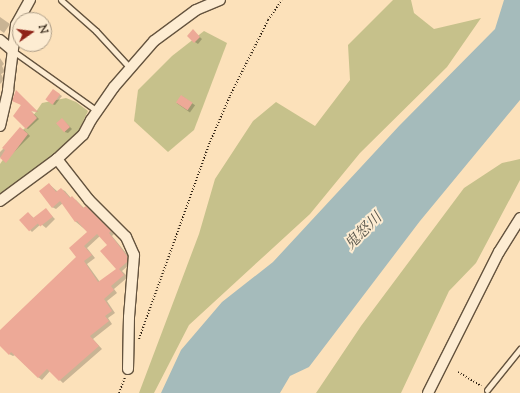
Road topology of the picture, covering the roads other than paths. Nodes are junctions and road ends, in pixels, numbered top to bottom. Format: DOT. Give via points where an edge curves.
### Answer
graph roads {
  1 [pos="30,0"];
  2 [pos="61,0"];
  3 [pos="220,0"];
  4 [pos="23,12"];
  5 [pos="0,40"];
  6 [pos="12,50"];
  7 [pos="15,52"];
  8 [pos="130,68"];
  9 [pos="97,111"];
  10 [pos="0,126"];
  11 [pos="57,159"];
  12 [pos="0,200"];
  13 [pos="520,218"];
  14 [pos="520,350"];
  15 [pos="128,369"];
  16 [pos="487,390"];
  17 [pos="428,393"];
  1 -- 4 [label="street"];
  2 -- 8 [label="lane" via="96,31"];
  3 -- 8 [label="street" via="196,10 154,41"];
  5 -- 6 [label="street"];
  6 -- 10 [label="street" via="8,90"];
  7 -- 9 [label="lane"];
  8 -- 9 [label="street"];
  9 -- 11 [label="street" via="83,135"];
  11 -- 12 [label="street"];
  11 -- 15 [label="street" via="89,200 126,237 134,255"];
  13 -- 17 [label="street" via="498,252"];
  14 -- 16 [label="lane"];
}
